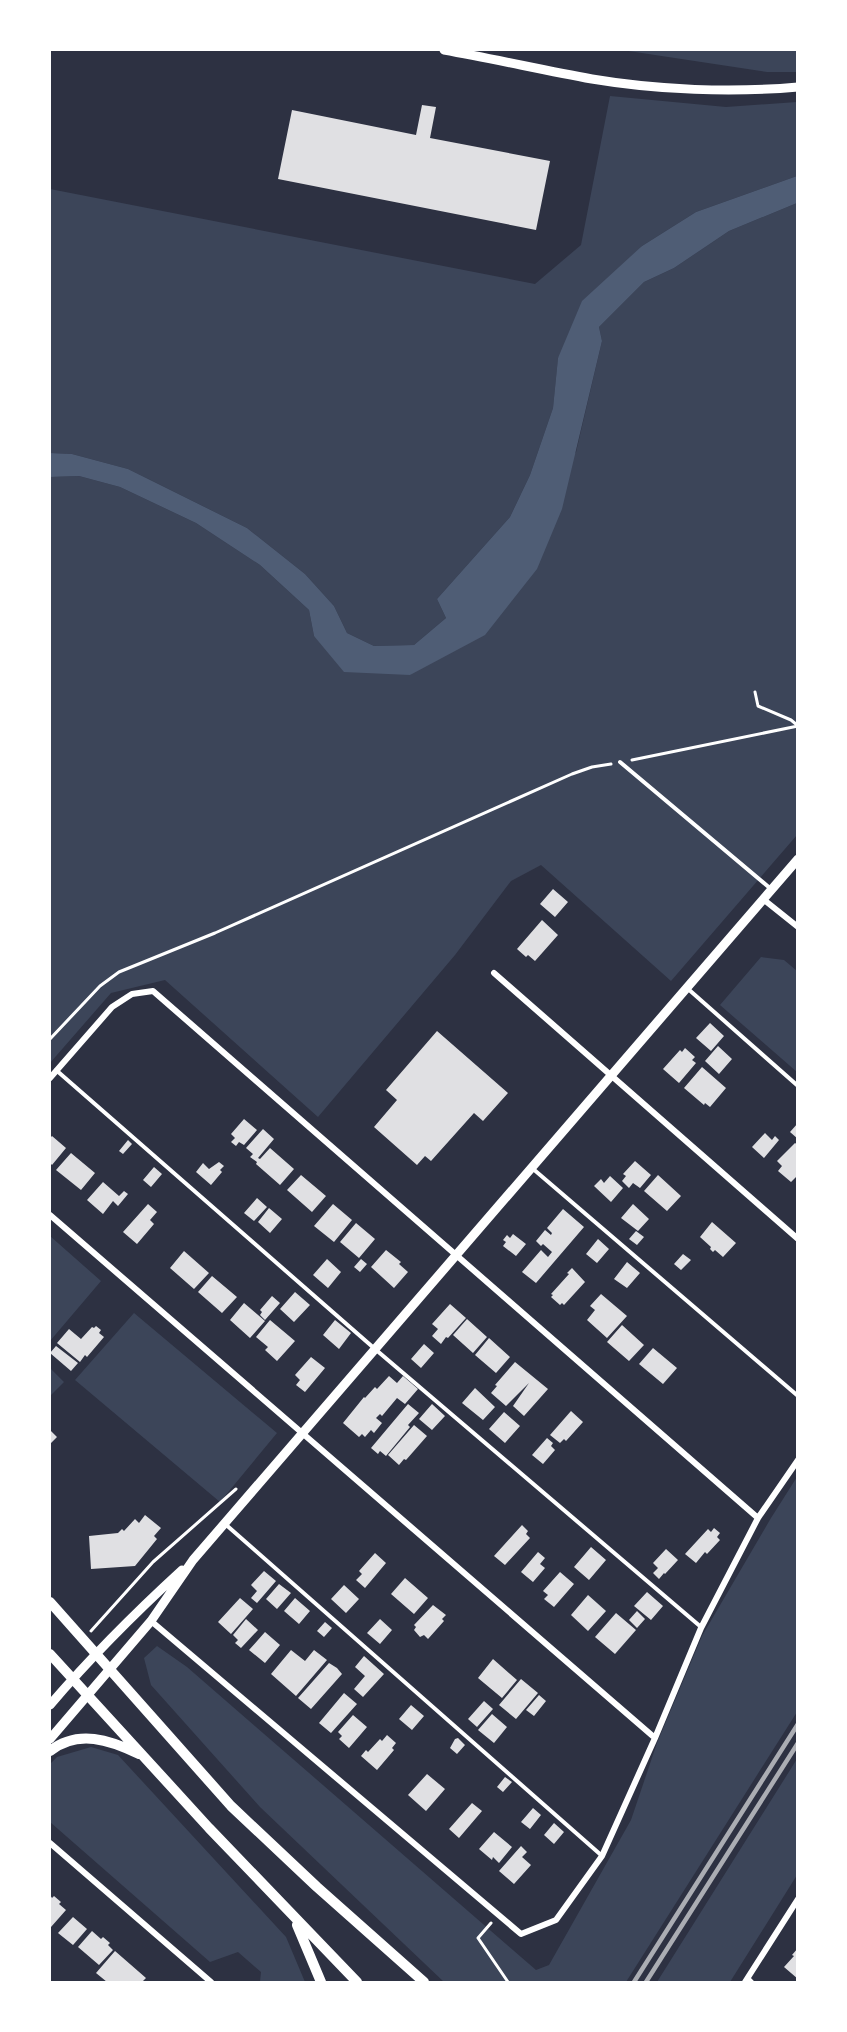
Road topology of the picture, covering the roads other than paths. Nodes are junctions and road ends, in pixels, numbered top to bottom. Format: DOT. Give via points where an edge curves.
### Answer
graph roads {
  1 [pos="444,50"];
  2 [pos="798,87"];
  3 [pos="620,762"];
  4 [pos="798,859"];
  5 [pos="771,890"];
  6 [pos="763,899"];
  7 [pos="798,927"];
  8 [pos="494,973"];
  9 [pos="686,987"];
  10 [pos="56,1070"];
  11 [pos="610,1076"];
  12 [pos="50,1078"];
  13 [pos="798,1086"];
  14 [pos="531,1168"];
  15 [pos="50,1215"];
  16 [pos="798,1239"];
  17 [pos="455,1256"];
  18 [pos="375,1349"];
  19 [pos="798,1396"];
  20 [pos="301,1434"];
  21 [pos="798,1460"];
  22 [pos="758,1518"];
  23 [pos="224,1523"];
  24 [pos="193,1560"];
  25 [pos="50,1602"];
  26 [pos="151,1621"];
  27 [pos="701,1628"];
  28 [pos="95,1653"];
  29 [pos="50,1654"];
  30 [pos="110,1669"];
  31 [pos="73,1678"];
  32 [pos="87,1694"];
  33 [pos="50,1705"];
  34 [pos="655,1738"];
  35 [pos="50,1739"];
  36 [pos="50,1751"];
  37 [pos="144,1756"];
  38 [pos="50,1843"];
  39 [pos="602,1856"];
  40 [pos="798,1899"];
  41 [pos="293,1916"];
  42 [pos="749,1981"];
  43 [pos="424,1982"];
  44 [pos="211,1983"];
  45 [pos="321,1983"];
  46 [pos="357,1983"];
  1 -- 2 [label="street" via="594,80 688,89"];
  3 -- 5 [label="lane"];
  4 -- 5 [label="street"];
  5 -- 6 [label="street"];
  6 -- 7 [label="street"];
  6 -- 9 [label="street"];
  8 -- 11 [label="street"];
  9 -- 11 [label="street"];
  9 -- 13 [label="lane"];
  10 -- 12 [label="street"];
  10 -- 17 [label="street" via="112,1007 132,994 153,991"];
  10 -- 18 [label="lane"];
  11 -- 14 [label="street"];
  11 -- 16 [label="street"];
  14 -- 17 [label="street"];
  14 -- 19 [label="lane"];
  15 -- 20 [label="street"];
  17 -- 18 [label="street"];
  17 -- 22 [label="street"];
  18 -- 20 [label="street"];
  18 -- 27 [label="lane"];
  20 -- 23 [label="street"];
  20 -- 34 [label="street"];
  21 -- 22 [label="street"];
  22 -- 27 [label="street"];
  23 -- 24 [label="street"];
  23 -- 39 [label="lane"];
  24 -- 26 [label="street"];
  24 -- 28 [label="street"];
  25 -- 28 [label="main road"];
  26 -- 30 [label="street"];
  26 -- 39 [label="street" via="521,1934 556,1920"];
  27 -- 34 [label="street"];
  28 -- 30 [label="main road"];
  28 -- 31 [label="street"];
  29 -- 31 [label="main road"];
  30 -- 32 [label="street"];
  30 -- 43 [label="main road" via="231,1806"];
  31 -- 32 [label="main road"];
  31 -- 33 [label="street"];
  32 -- 35 [label="street"];
  32 -- 37 [label="main road"];
  34 -- 39 [label="street"];
  36 -- 37 [label="main road" via="74,1740 93,1737"];
  37 -- 41 [label="main road"];
  38 -- 44 [label="street"];
  40 -- 42 [label="street"];
  41 -- 45 [label="main road"];
  41 -- 46 [label="main road"];
}
